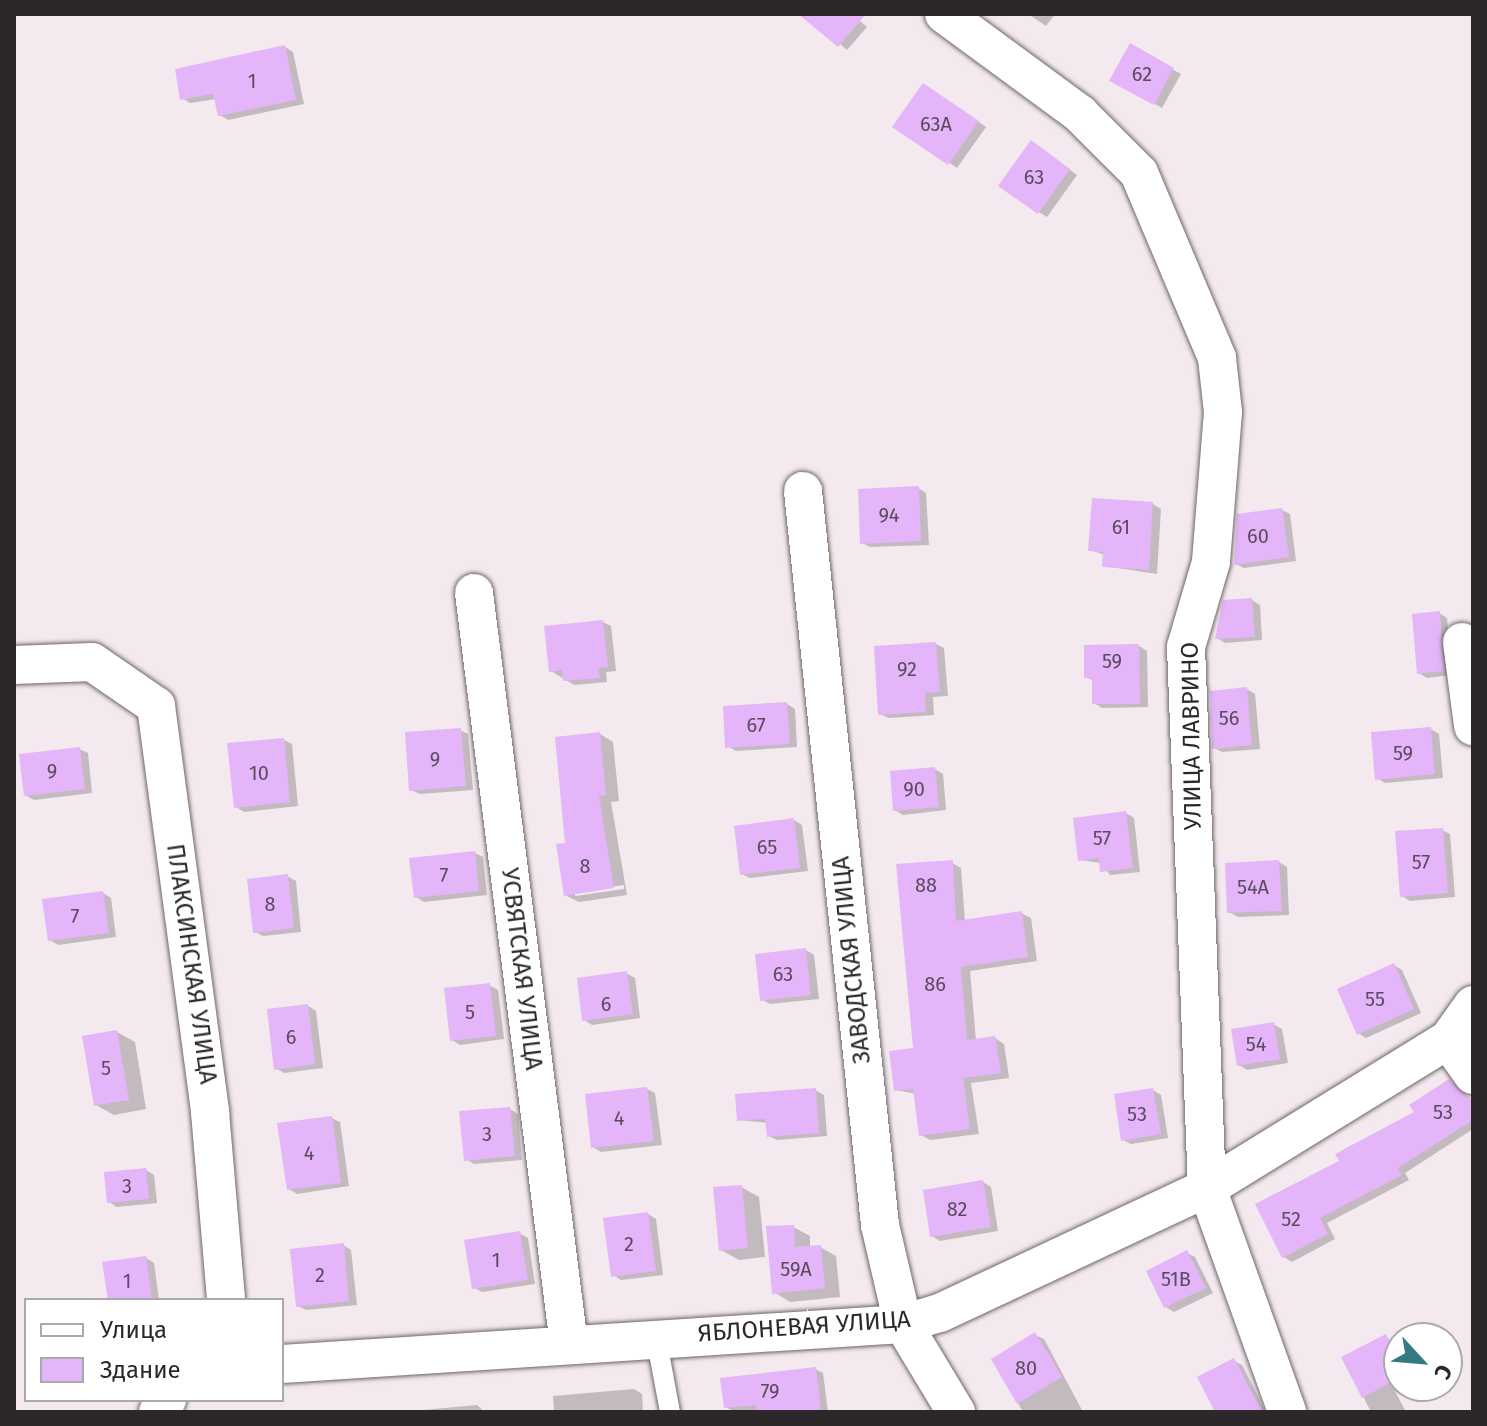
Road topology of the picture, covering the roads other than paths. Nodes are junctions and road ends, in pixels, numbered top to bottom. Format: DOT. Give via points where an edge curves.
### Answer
graph roads {
  1 [pos="944,14"];
  2 [pos="803,491"];
  3 [pos="474,593"];
  4 [pos="1462,642"];
  5 [pos="14,665"];
  6 [pos="1473,726"];
  7 [pos="1473,1005"];
  8 [pos="1448,1040"];
  9 [pos="1473,1075"];
  10 [pos="1207,1188"];
  11 [pos="226,1298"];
  12 [pos="903,1324"];
  13 [pos="656,1337"];
  14 [pos="569,1345"];
  15 [pos="284,1364"];
  16 [pos="670,1412"];
  17 [pos="956,1412"];
  18 [pos="1287,1412"];
  1 -- 10 [label="street, УЛИЦА ЛАВРИНО" via="1080,114 1139,173 1217,358 1223,412 1212,548 1186,647"];
  2 -- 12 [label="street, ЗАВОДСКАЯ УЛИЦА" via="880,1225"];
  3 -- 14 [label="street, УСВЯТСКАЯ УЛИЦА"];
  4 -- 6 [label="street"];
  5 -- 11 [label="street, ПЛАКСИНСКАЯ УЛИЦА" via="92,662 156,706 210,1112"];
  7 -- 8 [label="street"];
  8 -- 9 [label="street"];
  8 -- 10 [label="street, ЯБЛОНЕВАЯ УЛИЦА"];
  10 -- 12 [label="street, ЯБЛОНЕВАЯ УЛИЦА" via="940,1313"];
  10 -- 18 [label="street, УЛИЦА ЛАВРИНО"];
  12 -- 13 [label="street, ЯБЛОНЕВАЯ УЛИЦА"];
  12 -- 17 [label="street, ЗАВОДСКАЯ УЛИЦА"];
  13 -- 14 [label="street, ЯБЛОНЕВАЯ УЛИЦА"];
  13 -- 16 [label="lane"];
  14 -- 15 [label="street, ЯБЛОНЕВАЯ УЛИЦА"];
}
